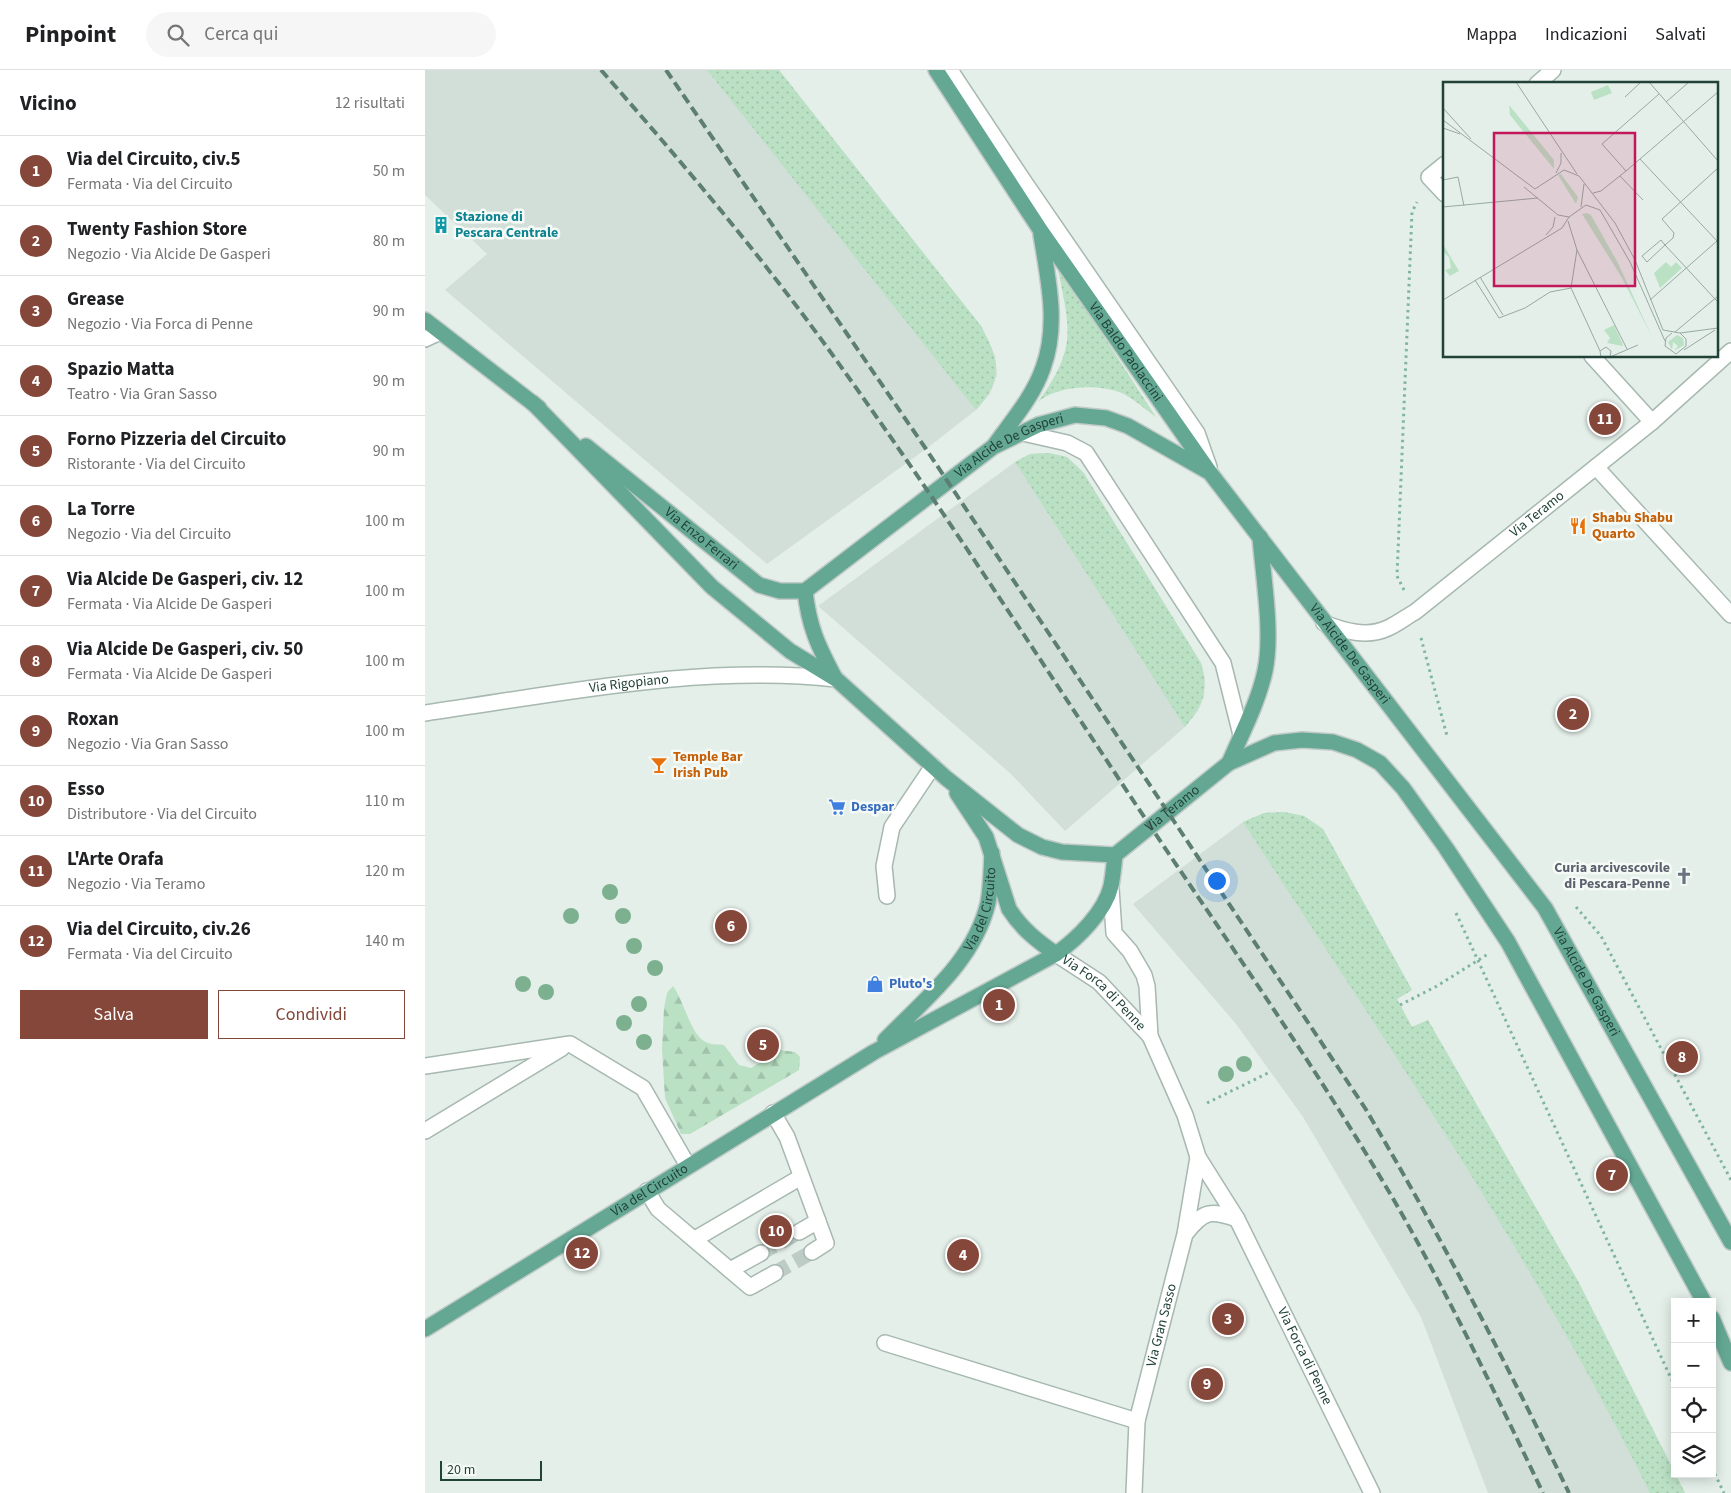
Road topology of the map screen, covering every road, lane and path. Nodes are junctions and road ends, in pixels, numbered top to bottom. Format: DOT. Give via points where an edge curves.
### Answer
graph roads {
  1 [pos="936,70"];
  2 [pos="950,70"];
  3 [pos="1553,70"];
  4 [pos="1539,82"];
  5 [pos="1443,166"];
  6 [pos="1429,177"];
  7 [pos="1443,192"];
  8 [pos="1041,231"];
  9 [pos="425,320"];
  10 [pos="440,332"];
  11 [pos="425,339"];
  12 [pos="1731,351"];
  13 [pos="1594,358"];
  14 [pos="533,403"];
  15 [pos="1652,422"];
  16 [pos="1023,433"];
  17 [pos="993,448"];
  18 [pos="1596,467"];
  19 [pos="1211,474"];
  20 [pos="1260,536"];
  21 [pos="805,591"];
  22 [pos="1414,612"];
  23 [pos="1731,615"];
  24 [pos="1324,623"];
  25 [pos="836,679"];
  26 [pos="425,713"];
  27 [pos="1241,735"];
  28 [pos="1448,740"];
  29 [pos="1229,763"];
  30 [pos="933,766"];
  31 [pos="946,778"];
  32 [pos="992,853"];
  33 [pos="1115,855"];
  34 [pos="1111,888"];
  35 [pos="887,896"];
  36 [pos="1454,909"];
  37 [pos="1508,942"];
  38 [pos="1056,954"];
  39 [pos="1478,960"];
  40 [pos="1400,1005"];
  41 [pos="1151,1036"];
  42 [pos="570,1044"];
  43 [pos="873,1052"];
  44 [pos="425,1066"];
  45 [pos="1271,1072"];
  46 [pos="1207,1103"];
  47 [pos="773,1113"];
  48 [pos="425,1131"];
  49 [pos="1198,1157"];
  50 [pos="688,1166"];
  51 [pos="801,1177"];
  52 [pos="647,1191"];
  53 [pos="1237,1219"];
  54 [pos="818,1221"];
  55 [pos="799,1232"];
  56 [pos="1185,1234"];
  57 [pos="695,1239"];
  58 [pos="1731,1242"];
  59 [pos="812,1252"];
  60 [pos="761,1253"];
  61 [pos="731,1270"];
  62 [pos="775,1273"];
  63 [pos="1702,1298"];
  64 [pos="1716,1328"];
  65 [pos="425,1329"];
  66 [pos="885,1344"];
  67 [pos="1731,1364"];
  68 [pos="1671,1378"];
  69 [pos="1137,1420"];
  70 [pos="1716,1476"];
  71 [pos="1134,1493"];
  72 [pos="1372,1493"];
  73 [pos="1724,1493"];
  1 -- 8 [label="main road, Via Baldo Paolaccini"];
  2 -- 19 [label="street" via="1197,433"];
  3 -- 4 [label="street"];
  5 -- 6 [label="street"];
  6 -- 7 [label="street"];
  6 -- 22 [label="path" via="1412,212 1397,576"];
  8 -- 17 [label="main road, Via Baldo Paolaccini" via="1050,292 1049,347 1043,370 1021,409"];
  8 -- 19 [label="main road, Via Baldo Paolaccini"];
  9 -- 10 [label="main road, Via Enzo Ferrari"];
  10 -- 11 [label="street"];
  10 -- 14 [label="main road, Via Enzo Ferrari"];
  12 -- 15 [label="street, Via Teramo"];
  13 -- 15 [label="street"];
  14 -- 21 [label="main road, Via Enzo Ferrari" via="759,585 780,591"];
  14 -- 25 [label="main road, Via Enzo Ferrari" via="712,587 790,652"];
  15 -- 18 [label="street, Via Teramo"];
  16 -- 17 [label="main road, Via Alcide De Gasperi"];
  16 -- 19 [label="main road, Via Alcide De Gasperi" via="1038,425 1075,415 1106,418 1128,426"];
  16 -- 27 [label="street" via="1067,443 1086,453 1223,663"];
  17 -- 21 [label="main road, Via Alcide De Gasperi"];
  18 -- 22 [label="street, Via Teramo"];
  18 -- 23 [label="street"];
  19 -- 20 [label="main road, Via Alcide De Gasperi"];
  20 -- 24 [label="main road, Via Alcide De Gasperi"];
  20 -- 27 [label="main road, Via Teramo" via="1267,642 1265,669 1259,693"];
  21 -- 25 [label="main road, Via Enzo Ferrari" via="815,639"];
  22 -- 24 [label="street, Via Teramo" via="1387,629 1366,633 1345,632"];
  22 -- 28 [label="path"];
  24 -- 58 [label="main road, Via Alcide De Gasperi" via="1545,908"];
  25 -- 26 [label="street, Via Rigopiano" via="784,675 666,679"];
  25 -- 30 [label="main road, Via Enzo Ferrari"];
  27 -- 29 [label="main road, Via Teramo"];
  29 -- 33 [label="main road, Via Teramo"];
  29 -- 37 [label="main road, Via Teramo" via="1274,743 1291,741 1333,742 1380,763 1403,788 1446,848"];
  30 -- 31 [label="main road, Via Enzo Ferrari"];
  30 -- 35 [label="street" via="892,827 885,866"];
  31 -- 32 [label="main road, Via Enzo Ferrari" via="982,828"];
  31 -- 33 [label="main road, Via Enzo Ferrari" via="1018,835 1042,847 1062,852"];
  32 -- 38 [label="main road, Via del Circuito" via="1012,914 1029,933"];
  32 -- 43 [label="main road, Via del Circuito" via="989,897 974,941 957,967"];
  33 -- 34 [label="main road, Via del Circuito"];
  34 -- 38 [label="main road, Via del Circuito" via="1089,924"];
  34 -- 41 [label="street, Via Forca di Penne" via="1113,933 1138,964 1147,986"];
  36 -- 39 [label="path"];
  37 -- 39 [label="path"];
  37 -- 63 [label="main road"];
  38 -- 41 [label="street, Via Forca di Penne" via="1099,982"];
  38 -- 43 [label="main road, Via del Circuito"];
  39 -- 40 [label="path"];
  39 -- 68 [label="path"];
  41 -- 49 [label="street, Via Forca di Penne" via="1185,1114"];
  42 -- 44 [label="street"];
  42 -- 48 [label="street"];
  42 -- 50 [label="street" via="643,1088"];
  43 -- 47 [label="main road, Via del Circuito"];
  45 -- 46 [label="path"];
  47 -- 50 [label="main road, Via del Circuito"];
  47 -- 51 [label="street" via="785,1133"];
  49 -- 53 [label="street, Via Forca di Penne"];
  49 -- 56 [label="street, Via Gran Sasso"];
  50 -- 52 [label="main road, Via del Circuito"];
  51 -- 54 [label="street"];
  51 -- 57 [label="street"];
  52 -- 57 [label="street" via="658,1209"];
  52 -- 65 [label="main road, Via del Circuito"];
  53 -- 56 [label="street" via="1208,1213"];
  53 -- 72 [label="street, Via Forca di Penne"];
  54 -- 55 [label="street"];
  54 -- 59 [label="street" via="826,1243"];
  56 -- 69 [label="street, Via Gran Sasso"];
  57 -- 61 [label="street"];
  60 -- 61 [label="street"];
  61 -- 62 [label="street" via="750,1287"];
  64 -- 67 [label="main road"];
  66 -- 69 [label="street"];
  69 -- 71 [label="street, Via Gran Sasso"];
  70 -- 73 [label="path"];
}
